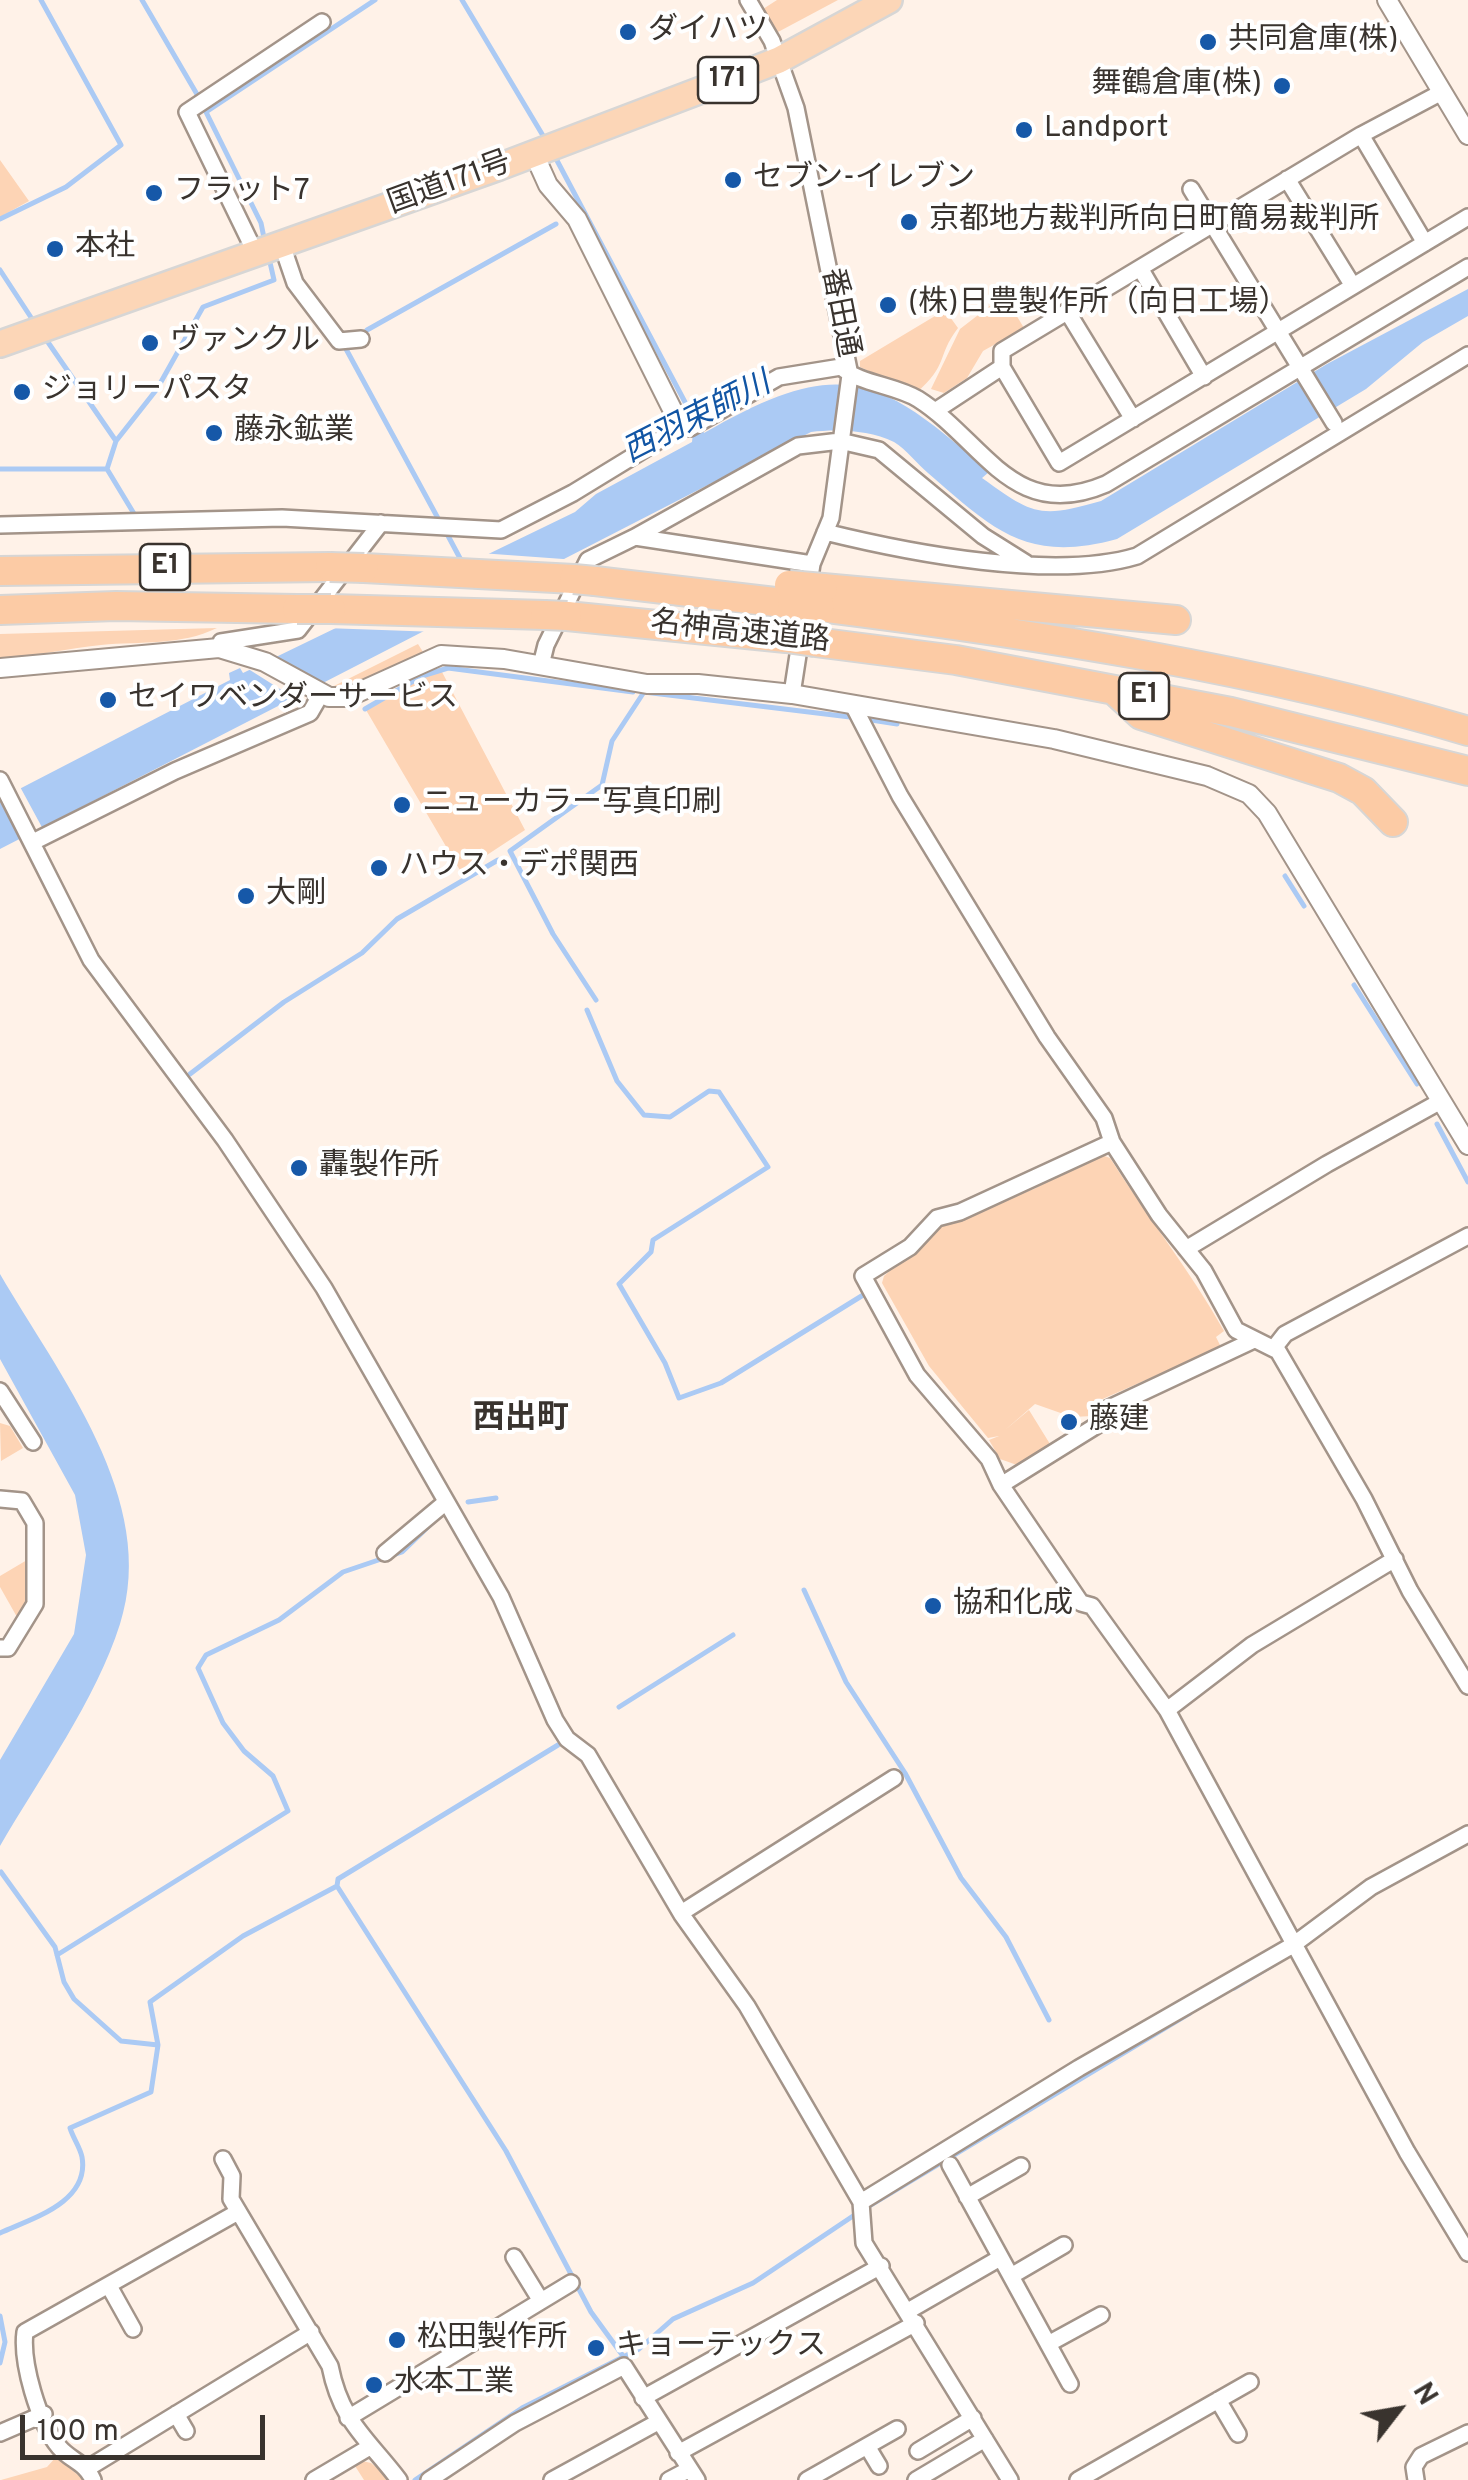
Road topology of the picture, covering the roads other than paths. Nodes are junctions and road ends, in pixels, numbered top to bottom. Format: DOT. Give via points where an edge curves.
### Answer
graph roads {
  1 [pos="748,0"];
  2 [pos="888,0"];
  3 [pos="1387,0"];
  4 [pos="322,22"];
  5 [pos="780,60"];
  6 [pos="1442,92"];
  7 [pos="1361,135"];
  8 [pos="1468,135"];
  9 [pos="546,150"];
  10 [pos="1287,179"];
  11 [pos="1191,189"];
  12 [pos="1468,217"];
  13 [pos="1212,224"];
  14 [pos="1425,243"];
  15 [pos="271,249"];
  16 [pos="1468,267"];
  17 [pos="1140,268"];
  18 [pos="1353,286"];
  19 [pos="1067,312"];
  20 [pos="1279,331"];
  21 [pos="361,339"];
  22 [pos="0,344"];
  23 [pos="1468,355"];
  24 [pos="1002,368"];
  25 [pos="1300,368"];
  26 [pos="850,375"];
  27 [pos="1204,377"];
  28 [pos="935,411"];
  29 [pos="1133,420"];
  30 [pos="1334,423"];
  31 [pos="691,426"];
  32 [pos="841,438"];
  33 [pos="381,523"];
  34 [pos="0,524"];
  35 [pos="825,532"];
  36 [pos="636,536"];
  37 [pos="1028,565"];
  38 [pos="0,571"];
  39 [pos="819,586"];
  40 [pos="0,610"];
  41 [pos="1176,620"];
  42 [pos="219,648"];
  43 [pos="542,665"];
  44 [pos="0,668"];
  45 [pos="316,691"];
  46 [pos="1115,691"];
  47 [pos="792,694"];
  48 [pos="853,705"];
  49 [pos="1468,731"];
  50 [pos="1468,771"];
  51 [pos="1,783"];
  52 [pos="1392,822"];
  53 [pos="33,842"];
  54 [pos="1441,1101"];
  55 [pos="1112,1142"];
  56 [pos="1468,1146"];
  57 [pos="1468,1236"];
  58 [pos="1186,1250"];
  59 [pos="1254,1340"];
  60 [pos="1274,1348"];
  61 [pos="0,1391"];
  62 [pos="5,1411"];
  63 [pos="33,1442"];
  64 [pos="1001,1485"];
  65 [pos="0,1499"];
  66 [pos="446,1502"];
  67 [pos="384,1553"];
  68 [pos="1395,1559"];
  69 [pos="0,1648"];
  70 [pos="1468,1686"];
  71 [pos="1167,1710"];
  72 [pos="894,1778"];
  73 [pos="1468,1834"];
  74 [pos="681,1913"];
  75 [pos="1295,1948"];
  76 [pos="223,2159"];
  77 [pos="950,2165"];
  78 [pos="1021,2166"];
  79 [pos="967,2197"];
  80 [pos="860,2209"];
  81 [pos="238,2212"];
  82 [pos="1064,2245"];
  83 [pos="1468,2253"];
  84 [pos="514,2257"];
  85 [pos="1000,2258"];
  86 [pos="881,2266"];
  87 [pos="1011,2276"];
  88 [pos="571,2284"];
  89 [pos="108,2286"];
  90 [pos="541,2301"];
  91 [pos="1101,2315"];
  92 [pos="912,2317"];
  93 [pos="133,2329"];
  94 [pos="310,2332"];
  95 [pos="1048,2344"];
  96 [pos="1250,2382"];
  97 [pos="1070,2384"];
  98 [pos="643,2398"];
  99 [pos="1218,2400"];
  100 [pos="44,2414"];
  101 [pos="176,2414"];
  102 [pos="348,2418"];
  103 [pos="973,2418"];
  104 [pos="658,2422"];
  105 [pos="897,2428"];
  106 [pos="186,2431"];
  107 [pos="0,2432"];
  108 [pos="1468,2433"];
  109 [pos="1238,2434"];
  110 [pos="986,2438"];
  111 [pos="867,2446"];
  112 [pos="368,2448"];
  113 [pos="918,2450"];
  114 [pos="678,2453"];
  115 [pos="880,2466"];
  116 [pos="91,2474"];
  117 [pos="693,2475"];
  118 [pos="314,2480"];
  119 [pos="399,2480"];
  120 [pos="429,2480"];
  121 [pos="552,2480"];
  122 [pos="670,2480"];
  123 [pos="807,2480"];
  124 [pos="916,2480"];
  125 [pos="1010,2480"];
  126 [pos="1078,2480"];
  127 [pos="1416,2480"];
  1 -- 5 [label="street, 番田通"];
  2 -- 5 [label="highway, 国道171号 / 171"];
  3 -- 6 [label="street"];
  4 -- 15 [label="street" via="187,112"];
  5 -- 9 [label="highway, 国道171号 / 171"];
  5 -- 26 [label="street, 番田通" via="796,108"];
  6 -- 7 [label="street"];
  6 -- 8 [label="street"];
  7 -- 10 [label="street"];
  7 -- 14 [label="street"];
  9 -- 15 [label="highway, 国道171号 / 171"];
  9 -- 31 [label="street" via="548,185 577,219"];
  10 -- 13 [label="street"];
  10 -- 18 [label="street"];
  11 -- 13 [label="street"];
  12 -- 14 [label="street"];
  13 -- 17 [label="street"];
  13 -- 20 [label="street"];
  14 -- 18 [label="street"];
  15 -- 21 [label="street" via="339,342"];
  15 -- 22 [label="highway, 国道171号 / 171"];
  16 -- 25 [label="street"];
  17 -- 19 [label="street"];
  17 -- 27 [label="street"];
  18 -- 20 [label="street"];
  19 -- 24 [label="street" via="1002,350"];
  19 -- 29 [label="street"];
  20 -- 25 [label="street"];
  20 -- 27 [label="street"];
  23 -- 37 [label="street" via="1137,556 1105,566"];
  24 -- 28 [label="street"];
  24 -- 29 [label="street" via="1059,463"];
  25 -- 28 [label="street" via="1080,496 1051,496 1010,481"];
  25 -- 30 [label="street"];
  26 -- 28 [label="street" via="896,387"];
  26 -- 31 [label="street" via="841,366 779,376"];
  26 -- 32 [label="street, 番田通"];
  27 -- 29 [label="street"];
  31 -- 33 [label="street" via="500,530"];
  32 -- 35 [label="street, 番田通"];
  32 -- 36 [label="street" via="798,446"];
  32 -- 37 [label="street" via="879,450"];
  33 -- 34 [label="street"];
  33 -- 42 [label="street" via="298,630 234,637"];
  35 -- 37 [label="street" via="879,546"];
  35 -- 39 [label="street, 番田通"];
  36 -- 39 [label="street"];
  36 -- 43 [label="street" via="588,560"];
  38 -- 39 [label="highway, 名神高速道路 / E1, bridge" via="330,567 672,590 790,594"];
  39 -- 41 [label="highway"];
  39 -- 47 [label="street, 番田通"];
  39 -- 49 [label="highway, 名神高速道路 / E1" via="964,625 1267,682"];
  40 -- 46 [label="highway, 名神高速道路 / E1, bridge" via="116,606 556,615 956,660"];
  42 -- 44 [label="street"];
  42 -- 45 [label="street" via="264,662"];
  43 -- 45 [label="street" via="441,656 348,697"];
  43 -- 47 [label="street" via="647,684"];
  45 -- 53 [label="street" via="310,713"];
  46 -- 50 [label="highway, 名神高速道路 / E1" via="1270,720"];
  46 -- 52 [label="highway" via="1141,715 1339,778 1363,791"];
  47 -- 48 [label="street"];
  48 -- 54 [label="street" via="1054,740 1206,776 1249,794 1267,813"];
  48 -- 55 [label="street" via="900,796 1104,1118"];
  51 -- 53 [label="street"];
  53 -- 66 [label="street" via="91,960 225,1140 324,1288"];
  54 -- 56 [label="street"];
  54 -- 58 [label="street"];
  55 -- 58 [label="street"];
  55 -- 64 [label="street" via="937,1218 910,1247 863,1276 917,1375 990,1459"];
  57 -- 60 [label="street" via="1286,1334"];
  58 -- 59 [label="street" via="1236,1330"];
  59 -- 60 [label="street"];
  59 -- 64 [label="street" via="1107,1409 1099,1424"];
  60 -- 68 [label="street"];
  61 -- 62 [label="street"];
  62 -- 63 [label="street"];
  64 -- 71 [label="street" via="1081,1603 1092,1606"];
  65 -- 69 [label="street" via="22,1501 35,1523 36,1604 8,1648"];
  66 -- 67 [label="street"];
  66 -- 74 [label="street" via="501,1598 555,1720 588,1755"];
  68 -- 70 [label="street"];
  68 -- 71 [label="street" via="1252,1645"];
  71 -- 75 [label="street"];
  72 -- 74 [label="street"];
  73 -- 75 [label="street" via="1371,1887"];
  74 -- 80 [label="street" via="747,2006"];
  75 -- 80 [label="street" via="1078,2068"];
  75 -- 83 [label="street"];
  76 -- 81 [label="street"];
  77 -- 79 [label="street"];
  78 -- 79 [label="street"];
  79 -- 85 [label="street"];
  80 -- 86 [label="street" via="864,2243"];
  81 -- 89 [label="street"];
  81 -- 94 [label="street"];
  82 -- 87 [label="street"];
  84 -- 90 [label="street"];
  85 -- 87 [label="street"];
  85 -- 92 [label="street"];
  86 -- 92 [label="street"];
  86 -- 98 [label="street"];
  87 -- 95 [label="street"];
  88 -- 90 [label="street"];
  89 -- 93 [label="street"];
  89 -- 100 [label="street" via="25,2332 22,2359"];
  90 -- 102 [label="street"];
  91 -- 95 [label="street"];
  92 -- 103 [label="street"];
  92 -- 114 [label="street"];
  94 -- 101 [label="street"];
  94 -- 102 [label="street"];
  95 -- 97 [label="street"];
  96 -- 99 [label="street"];
  98 -- 104 [label="street"];
  98 -- 120 [label="street" via="624,2366 515,2423"];
  99 -- 109 [label="street"];
  99 -- 126 [label="street"];
  100 -- 107 [label="street"];
  100 -- 116 [label="street" via="60,2447"];
  101 -- 106 [label="street"];
  101 -- 116 [label="street"];
  102 -- 112 [label="street"];
  103 -- 110 [label="street"];
  103 -- 113 [label="street"];
  104 -- 114 [label="street"];
  104 -- 121 [label="street"];
  105 -- 111 [label="street"];
  108 -- 127 [label="street" via="1421,2456"];
  110 -- 124 [label="street"];
  110 -- 125 [label="street"];
  111 -- 115 [label="street"];
  111 -- 123 [label="street"];
  112 -- 118 [label="street"];
  112 -- 119 [label="street"];
  114 -- 117 [label="street"];
  117 -- 122 [label="street"];
}
